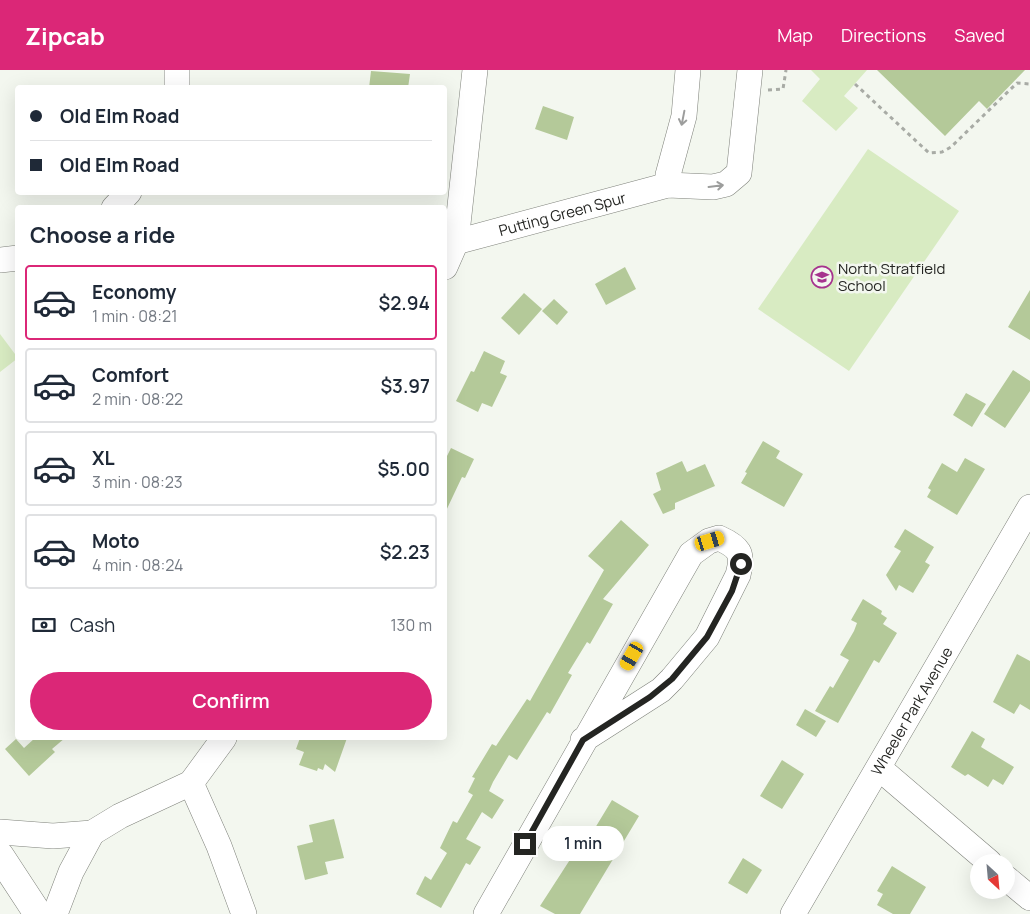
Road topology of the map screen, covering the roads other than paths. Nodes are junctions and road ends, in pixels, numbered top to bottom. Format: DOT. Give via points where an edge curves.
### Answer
graph roads {
  1 [pos="177,70"];
  2 [pos="475,70"];
  3 [pos="688,70"];
  4 [pos="750,70"];
  5 [pos="177,85"];
  6 [pos="668,185"];
  7 [pos="126,195"];
  8 [pos="117,205"];
  9 [pos="456,242"];
  10 [pos="15,258"];
  11 [pos="0,260"];
  12 [pos="447,262"];
  13 [pos="1027,518"];
  14 [pos="223,740"];
  15 [pos="583,740"];
  16 [pos="879,768"];
  17 [pos="191,783"];
  18 [pos="0,832"];
  19 [pos="92,833"];
  20 [pos="980,854"];
  21 [pos="0,856"];
  22 [pos="1015,886"];
  23 [pos="1030,898"];
  24 [pos="38,914"];
  25 [pos="55,914"];
  26 [pos="244,914"];
  27 [pos="486,914"];
  28 [pos="793,914"];
  1 -- 5 [label="street"];
  2 -- 9 [label="street"];
  3 -- 6 [label="street, one-way" via="684,116"];
  6 -- 4 [label="street, Putting Green Spur, one-way" via="713,187 726,184 738,173"];
  6 -- 9 [label="street, Putting Green Spur"];
  7 -- 8 [label="street"];
  9 -- 12 [label="street"];
  10 -- 11 [label="street"];
  13 -- 16 [label="street, Wheeler Park Avenue"];
  14 -- 17 [label="street"];
  15 -- 15 [label="street" via="690,554 720,538 734,545 740,554 738,575 707,637 661,690"];
  15 -- 27 [label="street"];
  16 -- 20 [label="street"];
  16 -- 28 [label="street, Wheeler Park Avenue"];
  17 -- 19 [label="street" via="120,816"];
  17 -- 26 [label="street"];
  18 -- 19 [label="street" via="54,836"];
  19 -- 25 [label="street" via="71,872"];
  21 -- 24 [label="main road"];
  22 -- 23 [label="street"];
}
